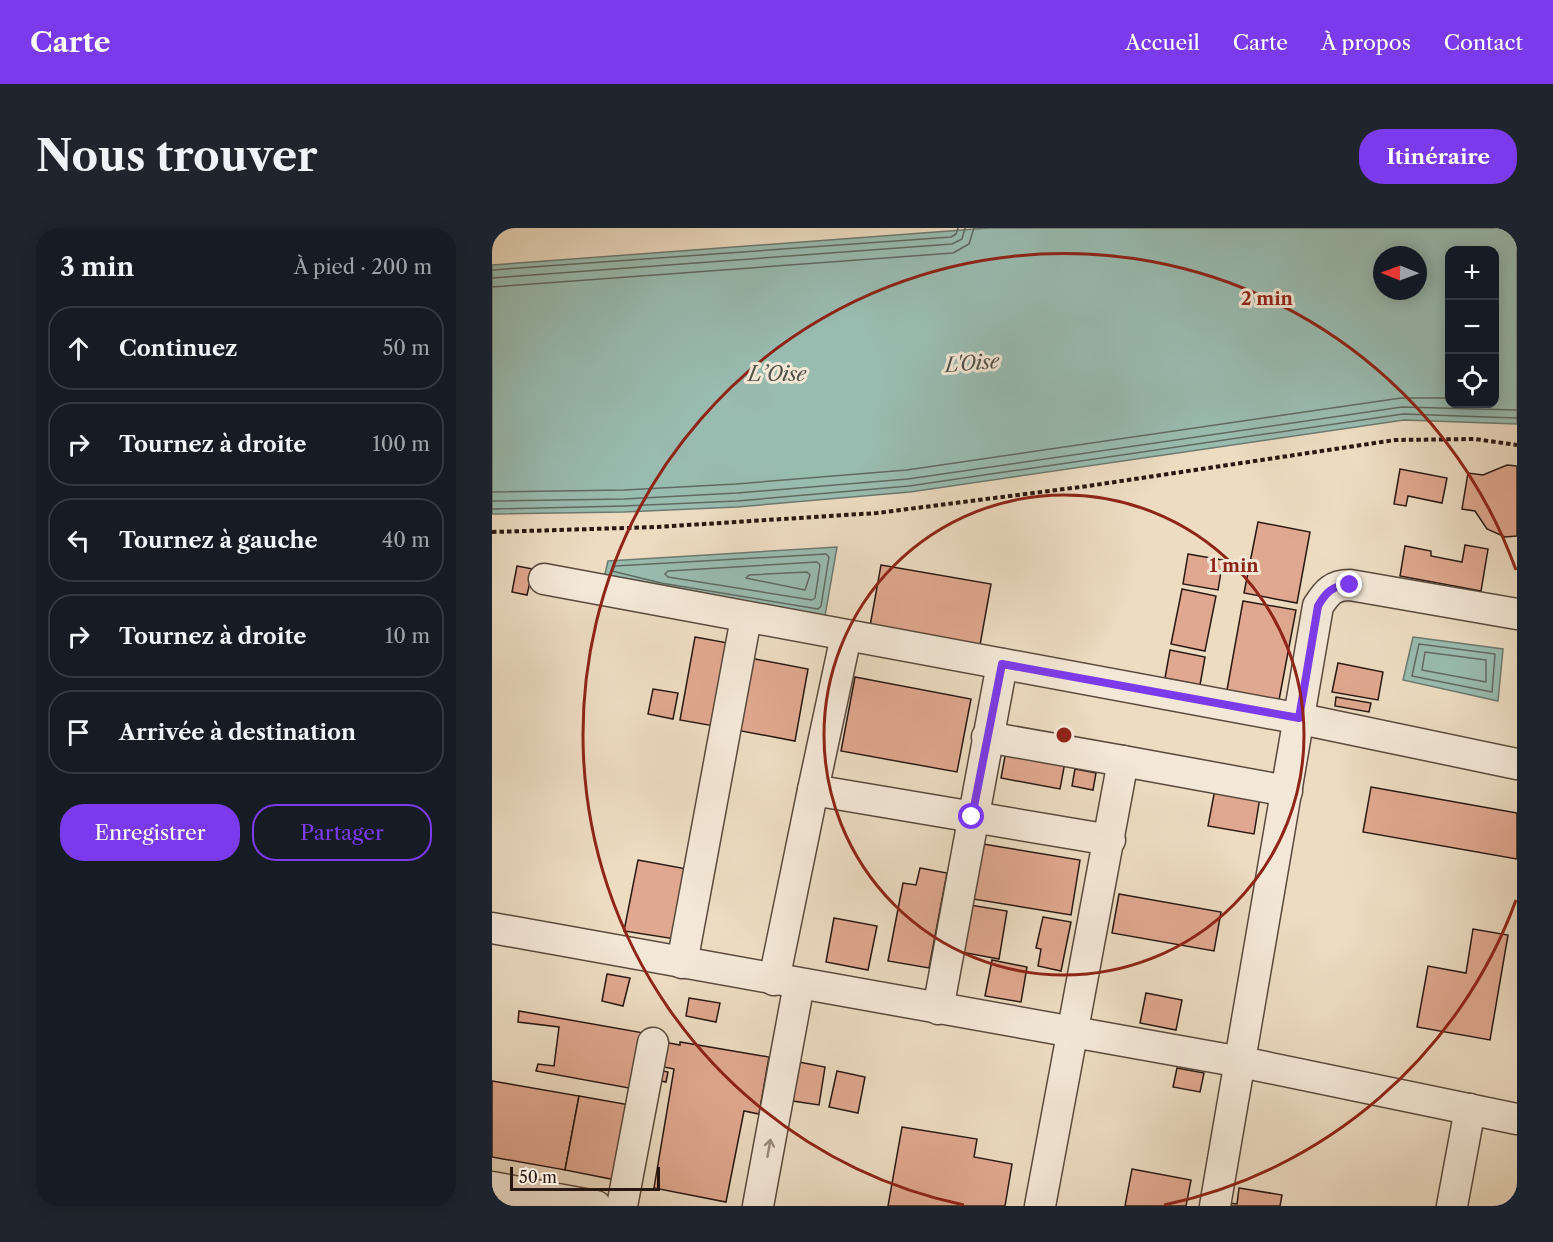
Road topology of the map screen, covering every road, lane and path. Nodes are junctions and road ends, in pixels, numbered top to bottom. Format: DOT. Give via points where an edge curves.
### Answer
graph roads {
  1 [pos="1517,445"];
  2 [pos="492,532"];
  3 [pos="544,579"];
  4 [pos="1517,614"];
  5 [pos="746,618"];
  6 [pos="846,636"];
  7 [pos="1002,664"];
  8 [pos="1299,718"];
  9 [pos="987,737"];
  10 [pos="1123,761"];
  11 [pos="1517,764"];
  12 [pos="813,790"];
  13 [pos="1287,791"];
  14 [pos="972,817"];
  15 [pos="1110,840"];
  16 [pos="492,928"];
  17 [pos="682,963"];
  18 [pos="786,982"];
  19 [pos="938,1009"];
  20 [pos="1073,1032"];
  21 [pos="652,1043"];
  22 [pos="1241,1062"];
  23 [pos="1470,1109"];
  24 [pos="1517,1119"];
  25 [pos="492,1187"];
  26 [pos="596,1206"];
  27 [pos="622,1206"];
  28 [pos="758,1206"];
  29 [pos="1040,1206"];
  30 [pos="1215,1206"];
  31 [pos="1452,1206"];
  1 -- 2 [label="path" via="1474,439 1395,440 877,513 657,527"];
  3 -- 5 [label="lane"];
  4 -- 8 [label="lane" via="1337,585 1318,606"];
  5 -- 6 [label="lane"];
  5 -- 17 [label="lane"];
  6 -- 7 [label="lane"];
  6 -- 12 [label="lane"];
  7 -- 8 [label="lane"];
  7 -- 9 [label="lane"];
  8 -- 11 [label="lane"];
  8 -- 13 [label="lane"];
  9 -- 10 [label="lane"];
  9 -- 14 [label="lane"];
  10 -- 13 [label="lane"];
  10 -- 15 [label="lane"];
  12 -- 14 [label="lane"];
  12 -- 18 [label="lane"];
  13 -- 22 [label="lane"];
  14 -- 15 [label="lane"];
  14 -- 19 [label="lane"];
  15 -- 20 [label="lane"];
  16 -- 17 [label="lane"];
  17 -- 18 [label="lane"];
  18 -- 19 [label="lane"];
  28 -- 18 [label="lane, one-way"];
  19 -- 20 [label="lane"];
  20 -- 22 [label="lane"];
  20 -- 29 [label="lane"];
  21 -- 27 [label="lane"];
  22 -- 23 [label="lane"];
  22 -- 30 [label="lane"];
  23 -- 24 [label="lane"];
  23 -- 31 [label="lane"];
  25 -- 26 [label="lane"];
}
